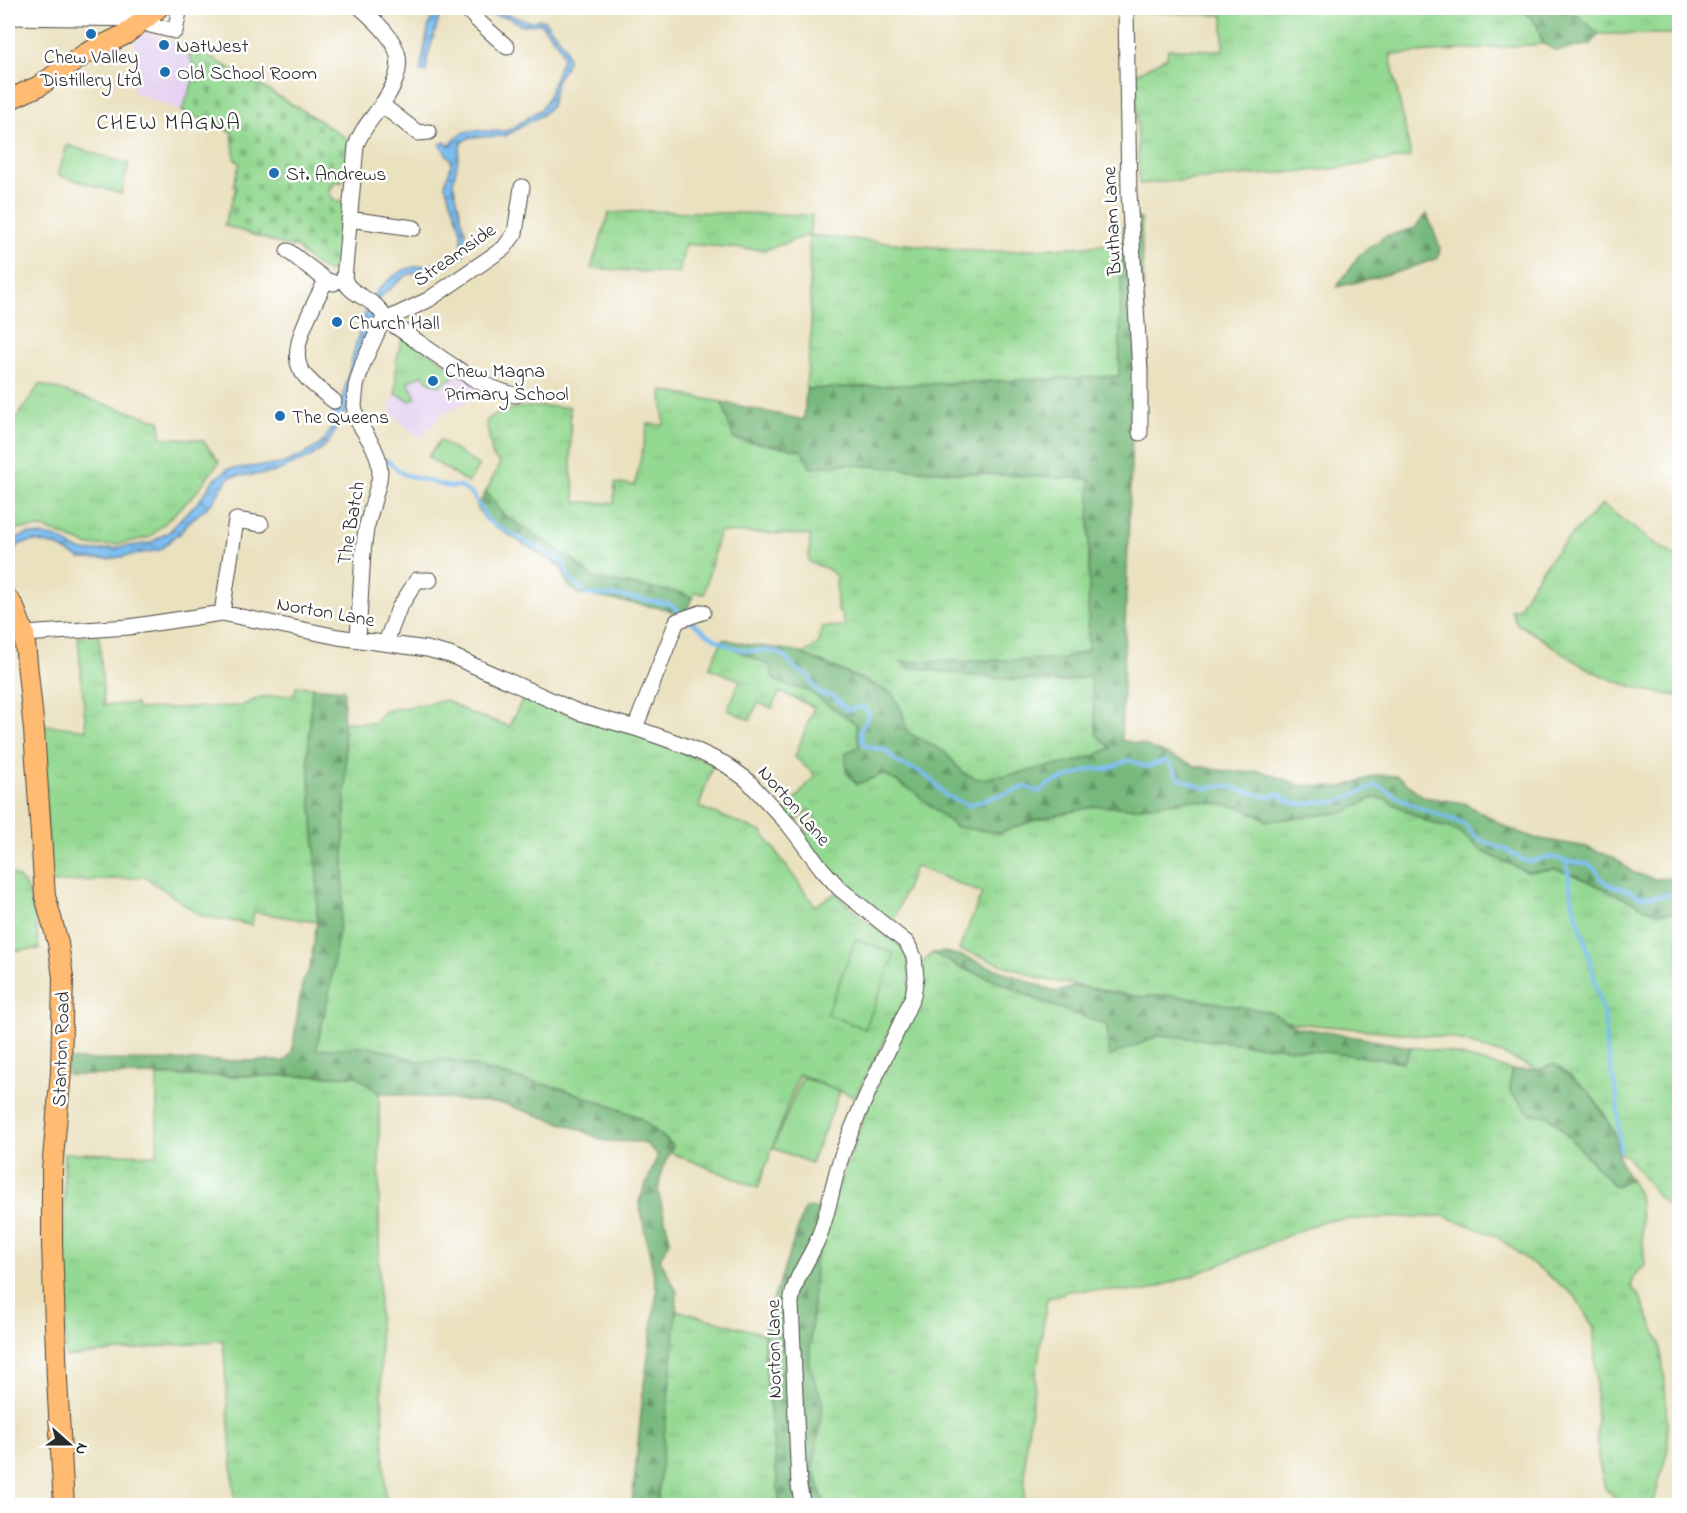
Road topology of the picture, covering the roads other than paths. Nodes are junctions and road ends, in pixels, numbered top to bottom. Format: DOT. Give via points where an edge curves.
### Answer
graph roads {
  1 [pos="180,8"];
  2 [pos="466,8"];
  3 [pos="1126,8"];
  4 [pos="365,9"];
  5 [pos="14,14"];
  6 [pos="152,14"];
  7 [pos="507,47"];
  8 [pos="8,100"];
  9 [pos="382,105"];
  10 [pos="429,132"];
  11 [pos="522,187"];
  12 [pos="349,219"];
  13 [pos="414,228"];
  14 [pos="288,251"];
  15 [pos="326,280"];
  16 [pos="346,285"];
  17 [pos="380,311"];
  18 [pos="516,395"];
  19 [pos="334,401"];
  20 [pos="1140,433"];
  21 [pos="261,524"];
  22 [pos="430,580"];
  23 [pos="8,599"];
  24 [pos="222,613"];
  25 [pos="699,614"];
  26 [pos="24,634"];
  27 [pos="358,639"];
  28 [pos="386,642"];
  29 [pos="635,728"];
  30 [pos="64,1506"];
  31 [pos="803,1506"];
  1 -- 6 [label="street" via="175,31 150,25"];
  2 -- 7 [label="street"];
  3 -- 20 [label="street, Butham Lane" via="1129,193"];
  4 -- 9 [label="street" via="397,49 398,74"];
  5 -- 6 [label="street"];
  6 -- 8 [label="main road" via="39,86"];
  9 -- 10 [label="street" via="418,133"];
  9 -- 12 [label="street" via="356,146"];
  11 -- 17 [label="street, Streamside" via="526,208 504,248 428,300"];
  12 -- 13 [label="street" via="397,233"];
  12 -- 16 [label="street"];
  14 -- 15 [label="street"];
  15 -- 16 [label="street"];
  15 -- 19 [label="street" via="303,330 298,353 300,369"];
  16 -- 17 [label="street"];
  17 -- 18 [label="street" via="394,326 467,374 497,391"];
  17 -- 27 [label="street, The Batch" via="356,386 354,406 380,471 366,529"];
  21 -- 24 [label="street" via="236,520"];
  22 -- 28 [label="street" via="417,580 399,608"];
  23 -- 26 [label="main road, Stanton Road"];
  24 -- 26 [label="street, Norton Lane" via="129,627"];
  24 -- 27 [label="street, Norton Lane"];
  25 -- 29 [label="street" via="677,621"];
  26 -- 30 [label="main road, Stanton Road" via="45,896 63,977 61,1072 52,1169 52,1244"];
  27 -- 28 [label="street, Norton Lane"];
  28 -- 29 [label="street, Norton Lane" via="450,655 578,712"];
  29 -- 31 [label="street, Norton Lane" via="689,747 746,779 840,889 907,943 914,957 913,996 861,1105 818,1239 793,1291 799,1486"];
}
